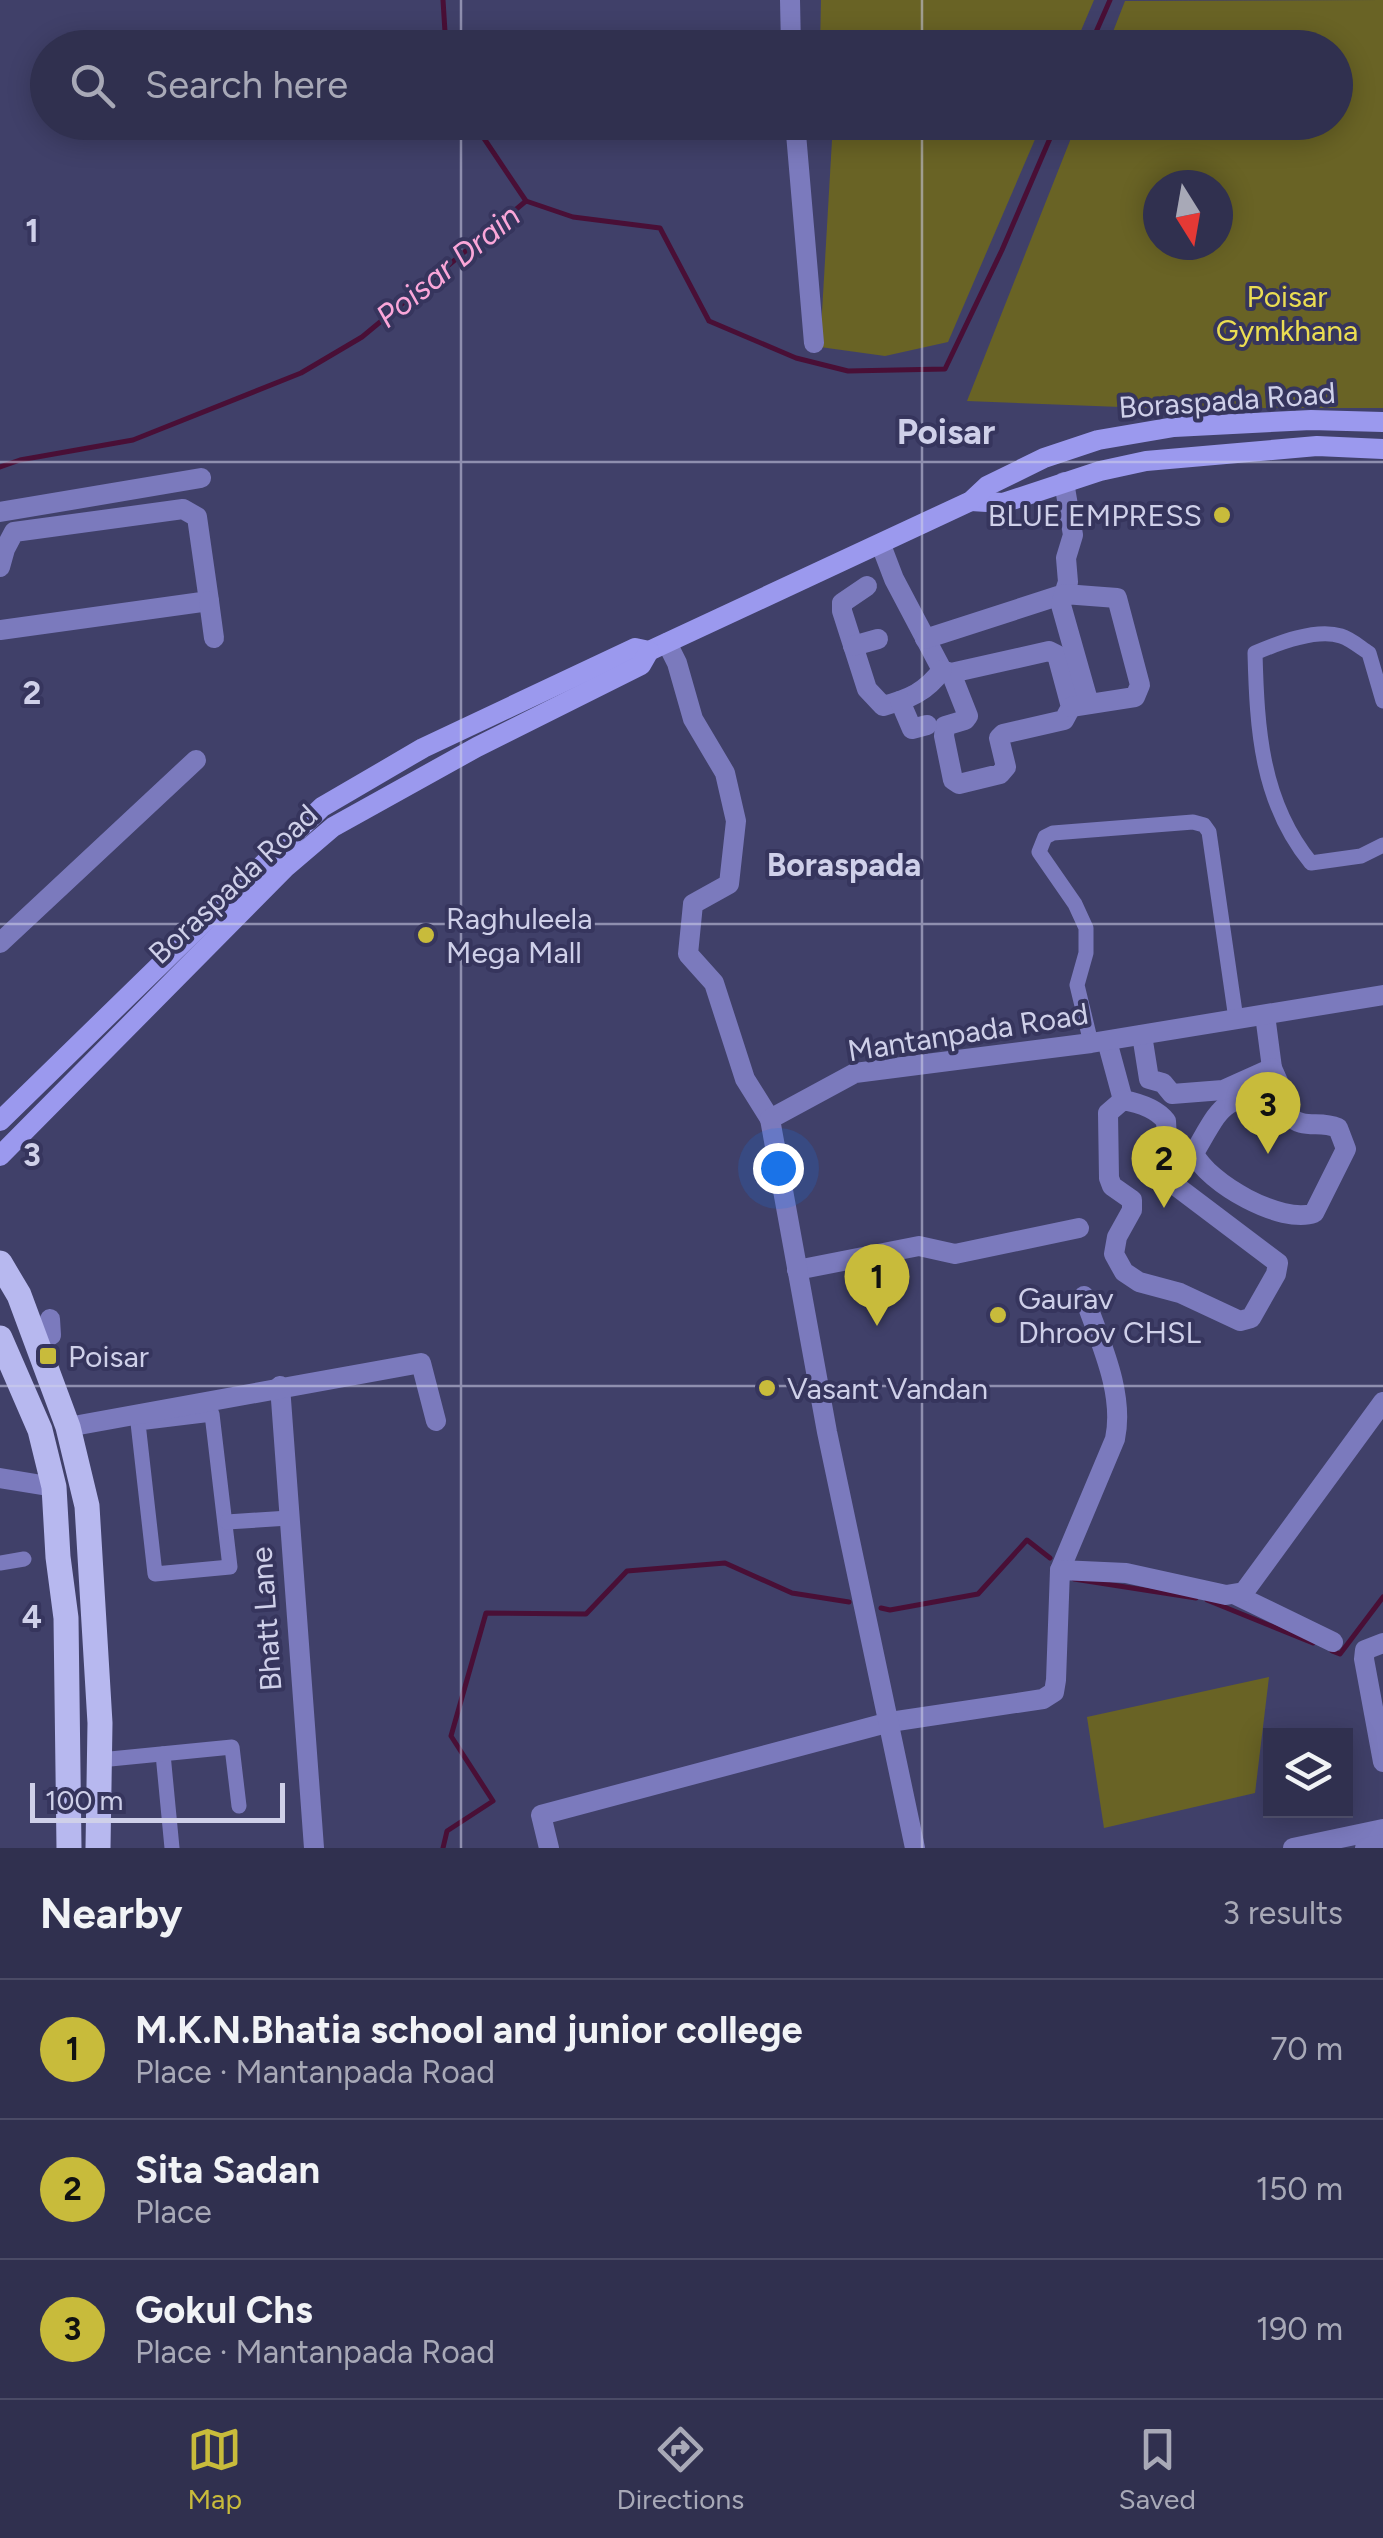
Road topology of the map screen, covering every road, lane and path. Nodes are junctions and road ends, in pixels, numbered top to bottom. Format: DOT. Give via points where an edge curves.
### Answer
graph roads {
  1 [pos="790,0"];
  2 [pos="791,30"];
  3 [pos="797,140"];
  4 [pos="814,343"];
  5 [pos="1383,422"];
  6 [pos="1151,430"];
  7 [pos="1383,449"];
  8 [pos="1155,460"];
  9 [pos="201,478"];
  10 [pos="1064,482"];
  11 [pos="970,501"];
  12 [pos="0,512"];
  13 [pos="881,545"];
  14 [pos="0,567"];
  15 [pos="867,586"];
  16 [pos="1064,594"];
  17 [pos="209,602"];
  18 [pos="0,630"];
  19 [pos="214,638"];
  20 [pos="878,639"];
  21 [pos="925,639"];
  22 [pos="853,646"];
  23 [pos="658,647"];
  24 [pos="947,672"];
  25 [pos="1383,701"];
  26 [pos="900,702"];
  27 [pos="1080,706"];
  28 [pos="926,726"];
  29 [pos="196,760"];
  30 [pos="1383,845"];
  31 [pos="1,941"];
  32 [pos="1382,999"];
  33 [pos="1265,1014"];
  34 [pos="1236,1019"];
  35 [pos="1142,1035"];
  36 [pos="1104,1041"];
  37 [pos="1272,1068"];
  38 [pos="1121,1092"];
  39 [pos="1280,1092"];
  40 [pos="770,1119"];
  41 [pos="0,1120"];
  42 [pos="0,1156"];
  43 [pos="1079,1228"];
  44 [pos="0,1263"];
  45 [pos="798,1270"];
  46 [pos="1084,1296"];
  47 [pos="50,1320"];
  48 [pos="0,1338"];
  49 [pos="37,1343"];
  50 [pos="280,1386"];
  51 [pos="1383,1402"];
  52 [pos="436,1421"];
  53 [pos="68,1427"];
  54 [pos="0,1478"];
  55 [pos="54,1488"];
  56 [pos="289,1518"];
  57 [pos="227,1522"];
  58 [pos="24,1559"];
  59 [pos="0,1563"];
  60 [pos="1060,1570"];
  61 [pos="1236,1595"];
  62 [pos="1332,1642"];
  63 [pos="1383,1644"];
  64 [pos="1377,1700"];
  65 [pos="890,1722"];
  66 [pos="164,1754"];
  67 [pos="1383,1759"];
  68 [pos="100,1760"];
  69 [pos="239,1806"];
  70 [pos="1383,1829"];
  71 [pos="1383,1844"];
  72 [pos="70,1848"];
  73 [pos="98,1848"];
  74 [pos="172,1848"];
  75 [pos="314,1848"];
  76 [pos="548,1848"];
  77 [pos="915,1848"];
  78 [pos="1293,1848"];
  79 [pos="1365,1848"];
  1 -- 2 [label="street"];
  3 -- 4 [label="street"];
  5 -- 6 [label="main road, Boraspada Road"];
  6 -- 8 [label="main road"];
  6 -- 11 [label="main road, Boraspada Road" via="1044,458"];
  7 -- 8 [label="main road, Boraspada Road" via="1317,446"];
  8 -- 10 [label="main road, Boraspada Road"];
  9 -- 12 [label="street"];
  10 -- 11 [label="main road, Boraspada Road" via="1004,503"];
  10 -- 16 [label="street" via="1073,535"];
  11 -- 13 [label="main road, Boraspada Road"];
  13 -- 21 [label="street"];
  13 -- 23 [label="main road, Boraspada Road"];
  14 -- 17 [label="street" via="14,532 183,509 197,516"];
  15 -- 22 [label="street" via="842,603"];
  16 -- 21 [label="street"];
  16 -- 27 [label="street"];
  16 -- 27 [label="street" via="1117,598 1140,686 1136,696"];
  17 -- 18 [label="street"];
  17 -- 19 [label="street"];
  20 -- 22 [label="street"];
  21 -- 24 [label="street"];
  22 -- 26 [label="street" via="874,700 883,706"];
  23 -- 40 [label="street" via="677,663 693,719 725,773 736,821 730,884 693,904 688,954 714,982 745,1079"];
  23 -- 41 [label="main road, Boraspada Road" via="635,648 489,716 322,807"];
  23 -- 42 [label="main road, Boraspada Road" via="641,665 333,828 285,868"];
  24 -- 26 [label="street"];
  24 -- 27 [label="street" via="1049,651 1057,654"];
  24 -- 27 [label="street" via="968,716 945,726 959,784 1000,774 1006,766 1003,734 1064,720"];
  25 -- 30 [label="street" via="1369,653 1340,635 1308,636 1255,654 1264,769 1290,838 1311,863 1361,856"];
  26 -- 28 [label="street" via="912,729"];
  29 -- 31 [label="street"];
  32 -- 33 [label="street, Mantanpada Road"];
  33 -- 34 [label="street, Mantanpada Road"];
  33 -- 37 [label="street"];
  34 -- 35 [label="street, Mantanpada Road"];
  34 -- 36 [label="street" via="1204,824 1054,834 1039,852 1086,928 1076,985"];
  35 -- 36 [label="street, Mantanpada Road"];
  35 -- 37 [label="street" via="1149,1079 1172,1094 1223,1090"];
  36 -- 38 [label="street" via="1123,1075"];
  36 -- 40 [label="street, Mantanpada Road" via="855,1074"];
  37 -- 39 [label="street"];
  38 -- 38 [label="street" via="1108,1113 1109,1178 1132,1200 1114,1254 1124,1272 1240,1320 1251,1318 1278,1262 1176,1186 1169,1176 1166,1121"];
  39 -- 39 [label="street" via="1293,1121 1338,1128 1346,1149 1314,1213 1302,1217 1273,1211 1229,1187 1194,1154 1228,1102"];
  40 -- 45 [label="street"];
  43 -- 45 [label="street" via="955,1254 919,1246"];
  44 -- 49 [label="main road"];
  45 -- 65 [label="street"];
  46 -- 60 [label="street" via="1119,1419"];
  47 -- 49 [label="street" via="51,1336"];
  48 -- 55 [label="main road" via="40,1430"];
  49 -- 53 [label="main road"];
  50 -- 52 [label="street" via="421,1364"];
  50 -- 53 [label="street"];
  50 -- 56 [label="street, Bhatt Lane"];
  51 -- 61 [label="street" via="1253,1582"];
  53 -- 68 [label="main road" via="86,1506"];
  54 -- 55 [label="street"];
  55 -- 72 [label="main road" via="66,1618"];
  56 -- 57 [label="street"];
  56 -- 75 [label="street, Bhatt Lane"];
  57 -- 57 [label="street" via="230,1567 155,1574 138,1423 212,1414"];
  58 -- 59 [label="street"];
  60 -- 61 [label="street" via="1126,1573"];
  60 -- 65 [label="street" via="1054,1692"];
  61 -- 62 [label="street"];
  63 -- 64 [label="street" via="1365,1650 1364,1659"];
  64 -- 67 [label="street"];
  65 -- 76 [label="street" via="541,1815"];
  65 -- 77 [label="street"];
  66 -- 68 [label="street"];
  66 -- 69 [label="street" via="232,1747"];
  66 -- 74 [label="street"];
  68 -- 73 [label="main road"];
  70 -- 78 [label="street"];
  71 -- 79 [label="street"];
}
